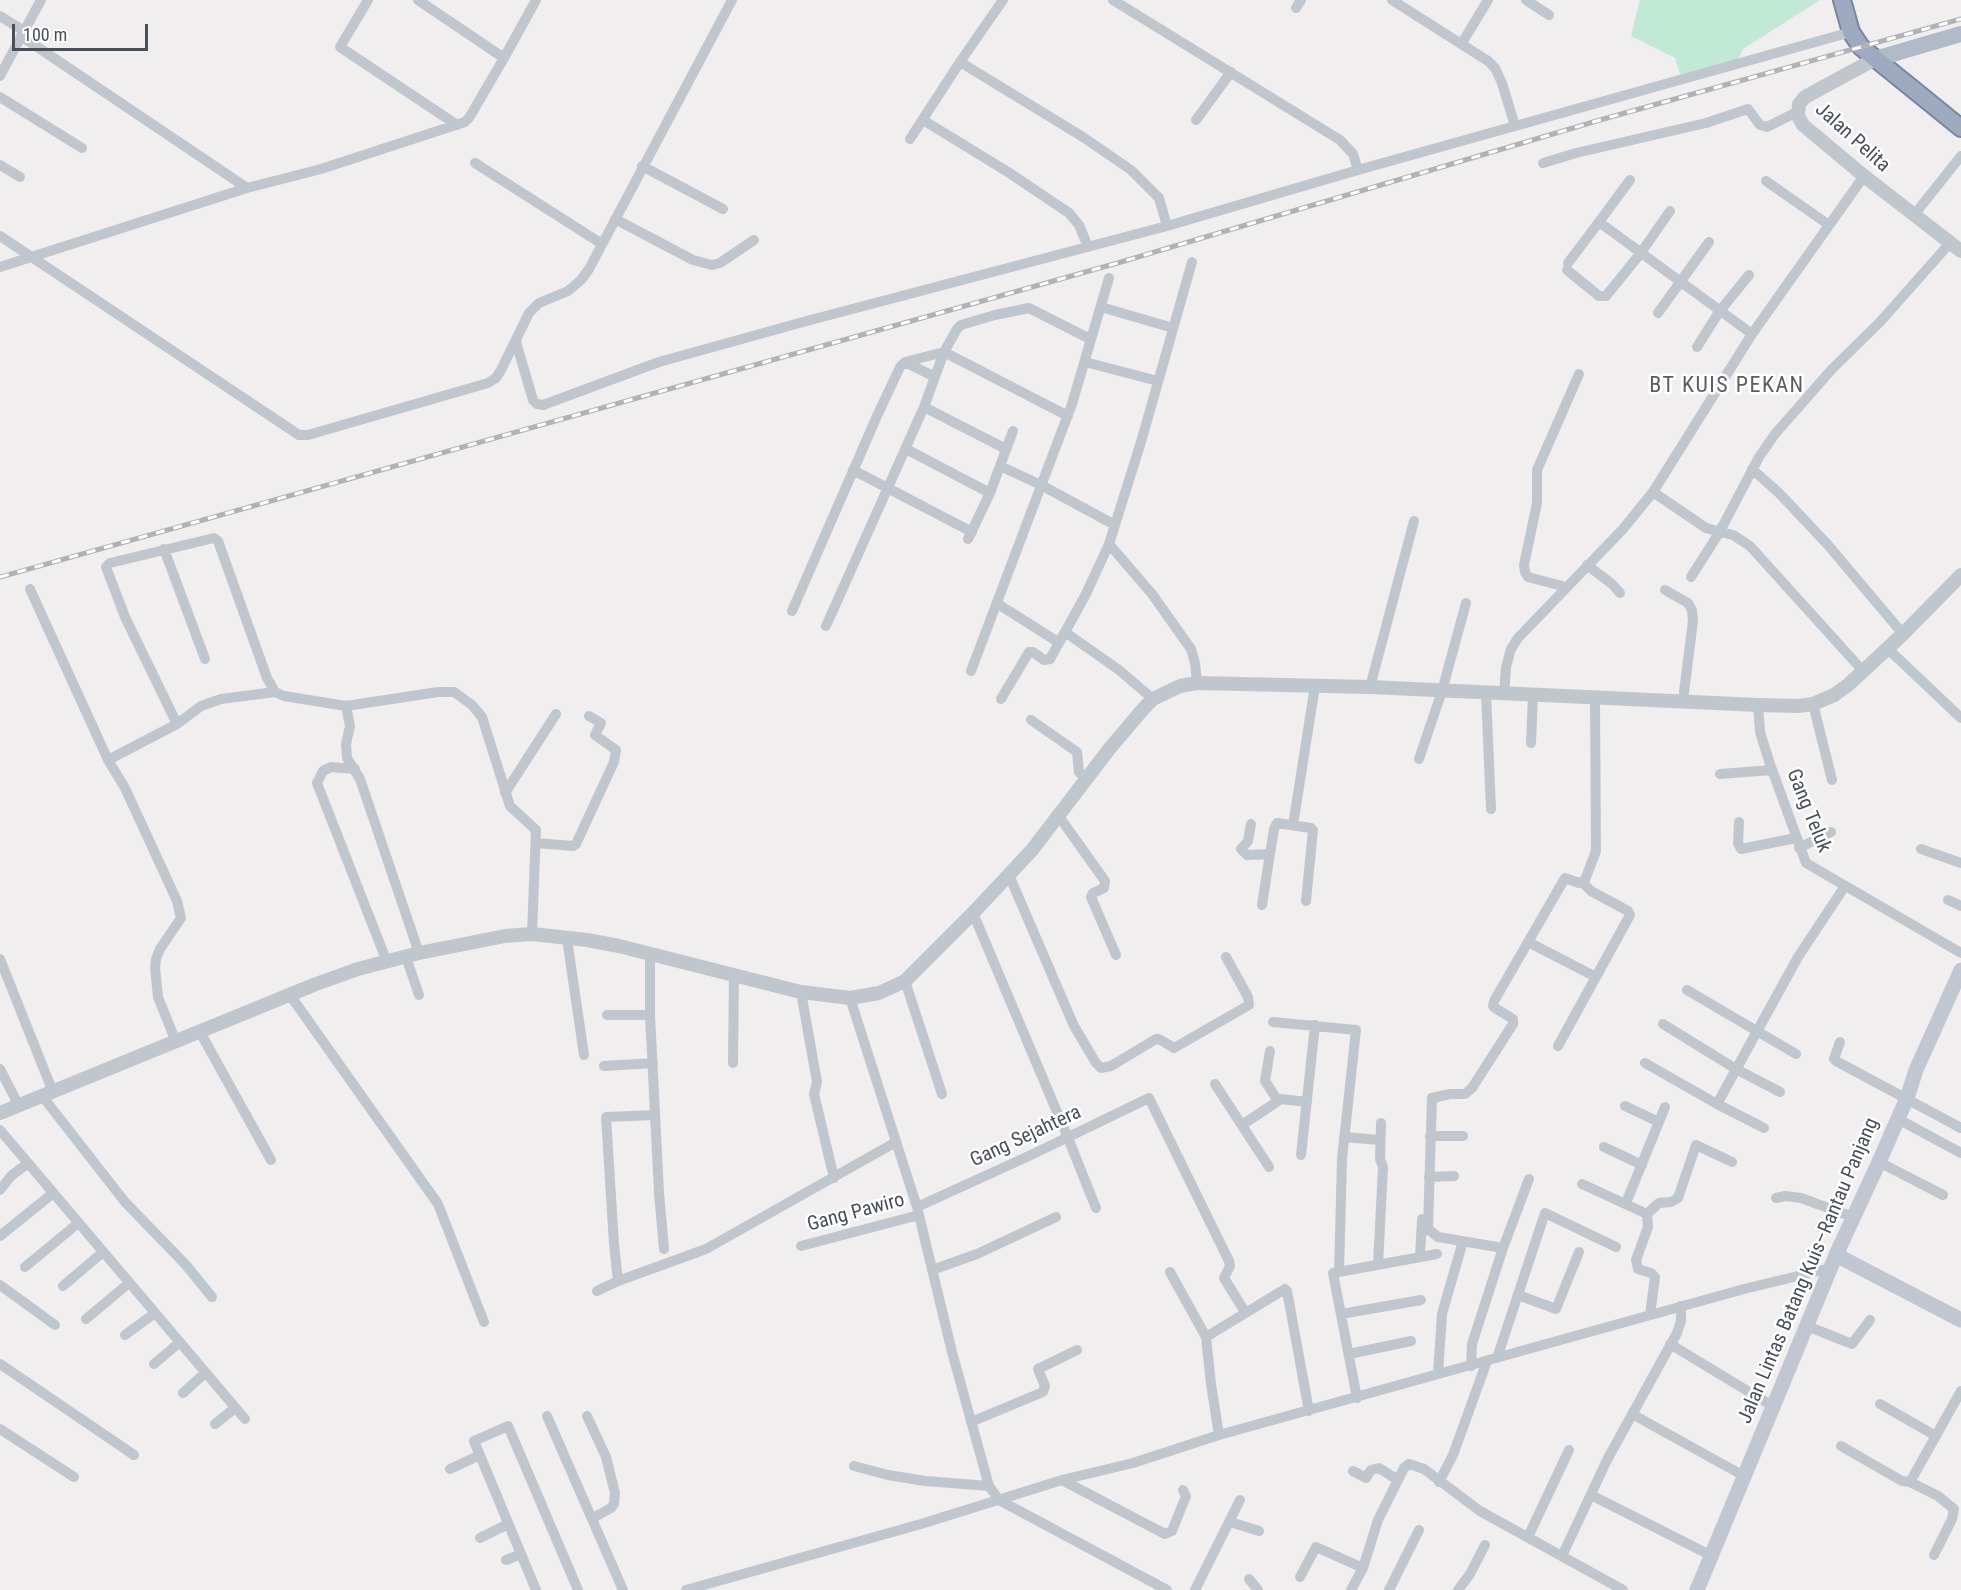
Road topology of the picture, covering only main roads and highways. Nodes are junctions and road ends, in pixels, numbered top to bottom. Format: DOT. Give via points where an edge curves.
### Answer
graph roads {
  1 [pos="1842,0"];
  2 [pos="1961,34"];
  3 [pos="1875,59"];
  4 [pos="1961,128"];
  5 [pos="1961,970"];
  6 [pos="1833,1261"];
  7 [pos="1961,1320"];
  8 [pos="1697,1590"];
  1 -- 3 [label="highway" via="1855,40"];
  2 -- 3 [label="main road"];
  3 -- 4 [label="highway"];
  5 -- 6 [label="main road, Jalan Lintas Batang Kuis–Rantau Panjang"];
  6 -- 7 [label="main road"];
  6 -- 8 [label="main road, Jalan Lintas Batang Kuis–Rantau Panjang"];
}
